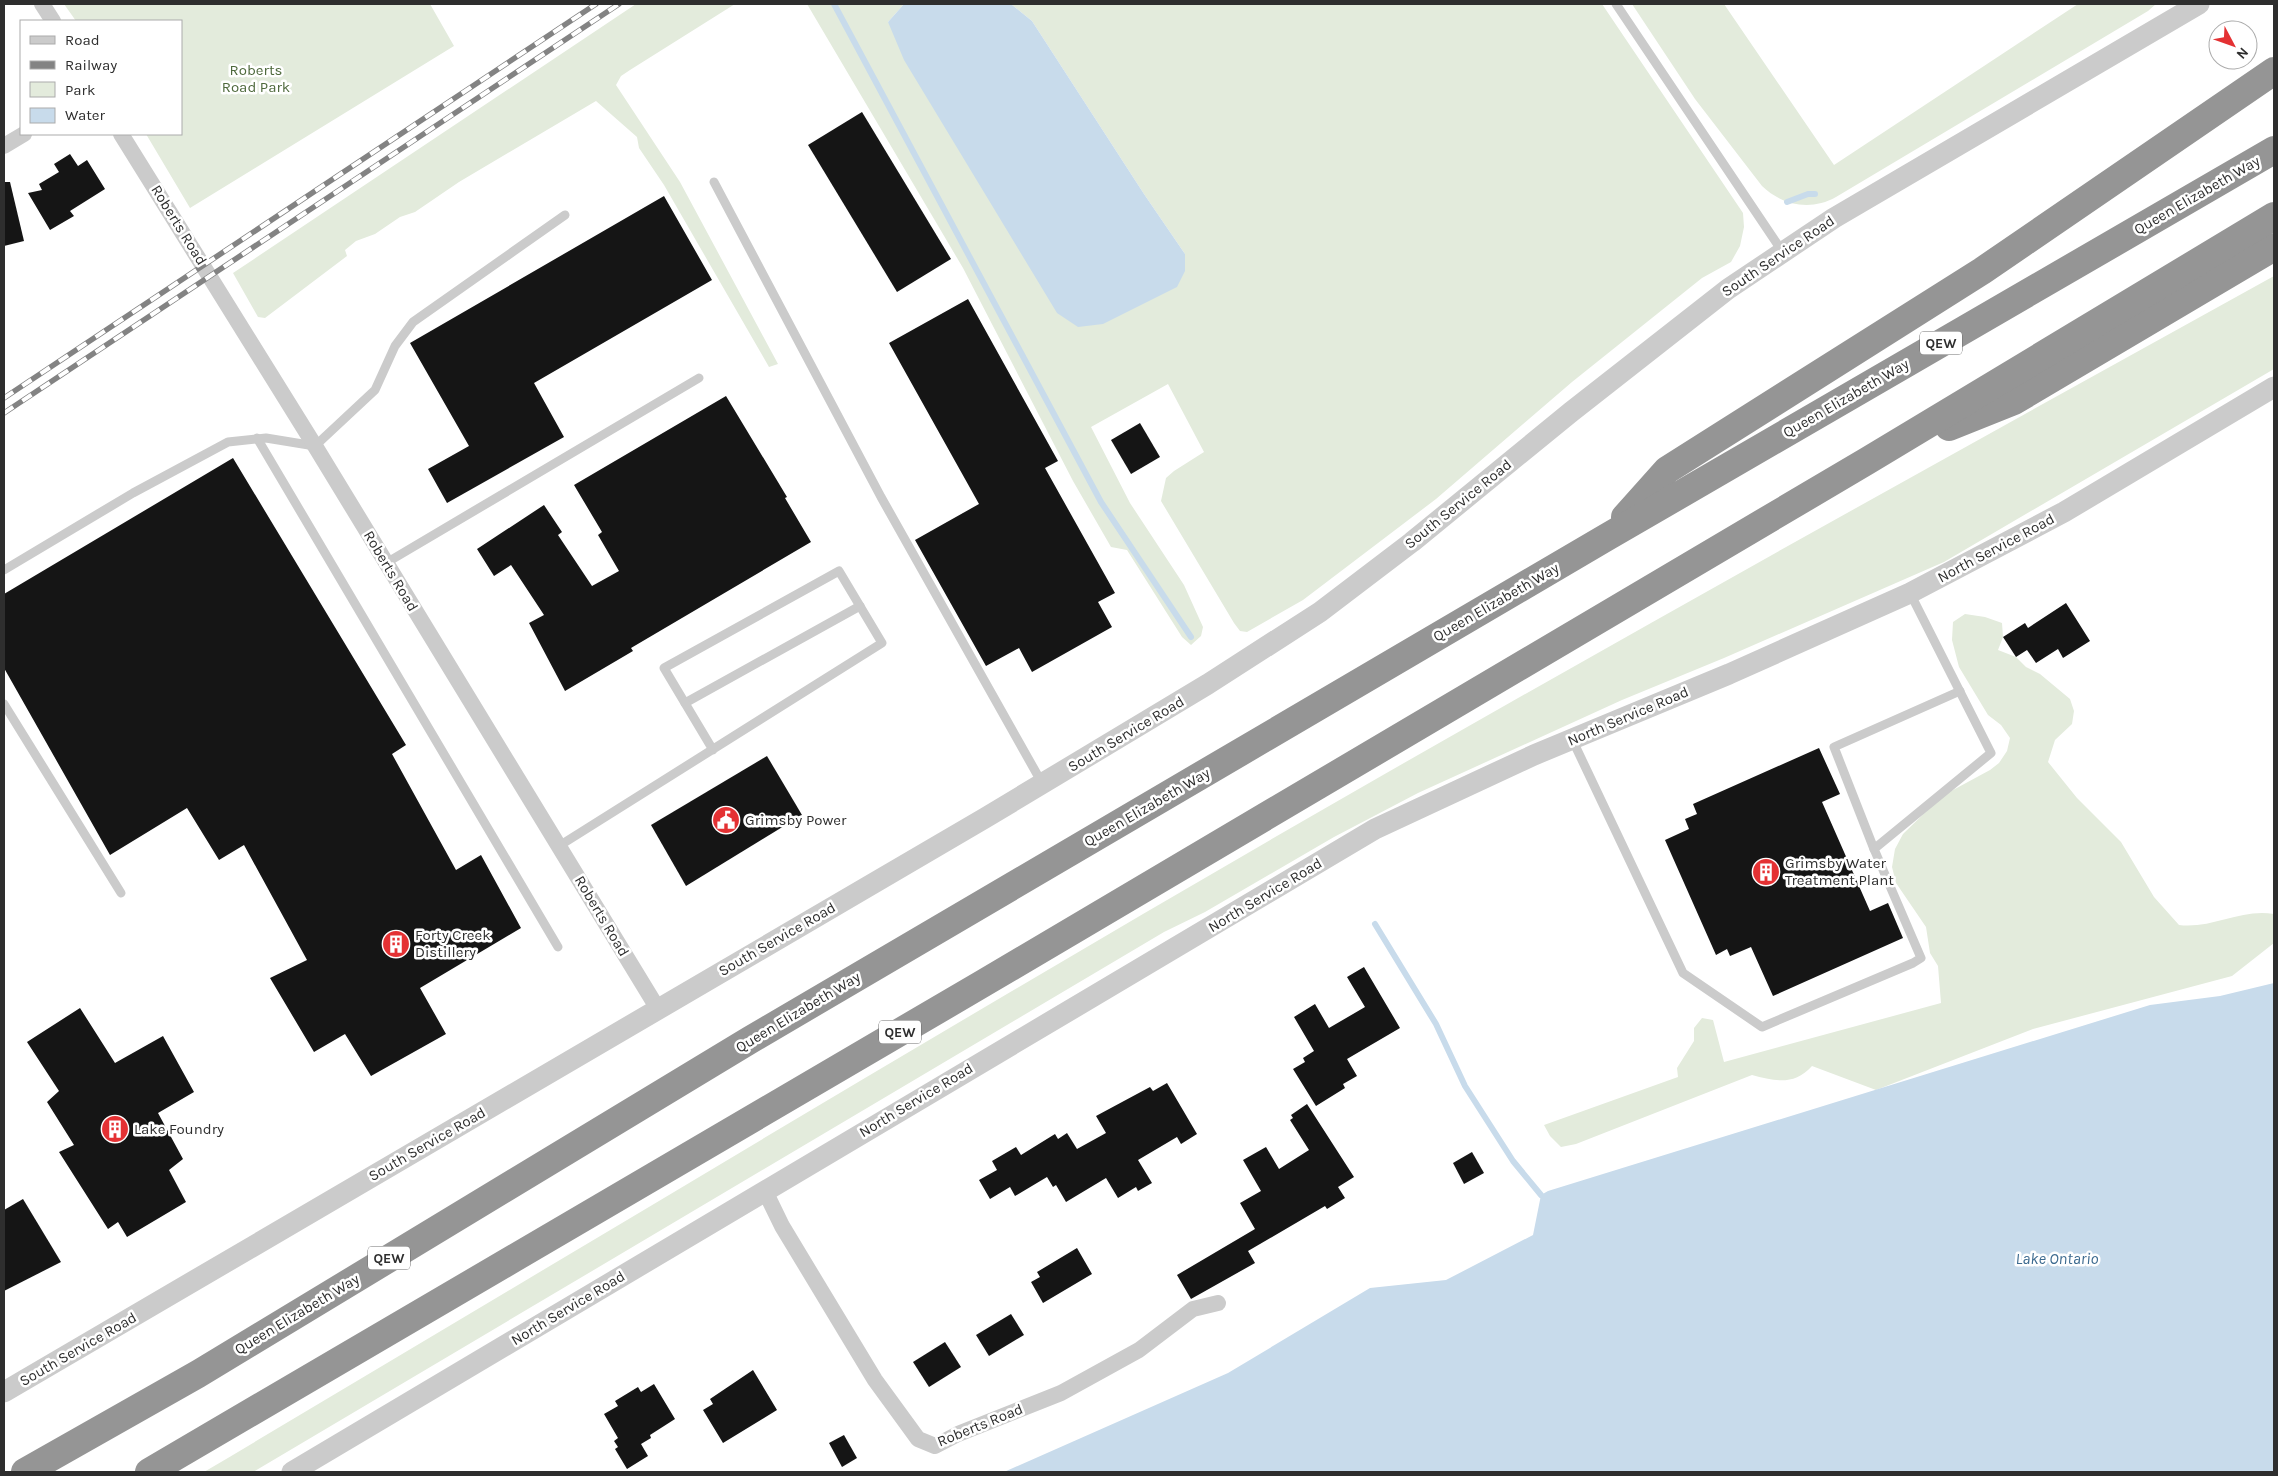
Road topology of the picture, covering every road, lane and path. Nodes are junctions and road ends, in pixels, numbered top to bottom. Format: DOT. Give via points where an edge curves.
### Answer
graph roads {
  1 [pos="42,4"];
  2 [pos="1616,4"];
  3 [pos="2199,4"];
  4 [pos="52,20"];
  5 [pos="2274,71"];
  6 [pos="22,135"];
  7 [pos="122,135"];
  8 [pos="4,146"];
  9 [pos="2274,150"];
  10 [pos="714,182"];
  11 [pos="565,215"];
  12 [pos="2274,216"];
  13 [pos="2274,246"];
  14 [pos="1782,250"];
  15 [pos="700,378"];
  16 [pos="2274,387"];
  17 [pos="257,438"];
  18 [pos="315,446"];
  19 [pos="1866,461"];
  20 [pos="1607,537"];
  21 [pos="386,563"];
  22 [pos="4,570"];
  23 [pos="1910,592"];
  24 [pos="860,606"];
  25 [pos="1960,691"];
  26 [pos="684,703"];
  27 [pos="4,704"];
  28 [pos="1572,739"];
  29 [pos="713,750"];
  30 [pos="1042,784"];
  31 [pos="559,846"];
  32 [pos="1874,849"];
  33 [pos="120,893"];
  34 [pos="558,948"];
  35 [pos="658,1009"];
  36 [pos="765,1191"];
  37 [pos="1218,1303"];
  38 [pos="4,1392"];
  39 [pos="26,1472"];
  40 [pos="149,1472"];
  41 [pos="292,1472"];
  1 -- 4 [label="street"];
  2 -- 14 [label="lane"];
  3 -- 14 [label="street, South Service Road"];
  5 -- 20 [label="highway" via="1982,271 1667,470"];
  6 -- 8 [label="street"];
  7 -- 18 [label="street, Roberts Road"];
  9 -- 20 [label="highway, Queen Elizabeth Way / QEW"];
  10 -- 30 [label="lane" via="881,497"];
  11 -- 18 [label="lane" via="413,322 395,346 375,390"];
  12 -- 19 [label="highway, QEW"];
  13 -- 19 [label="highway" via="2014,400"];
  14 -- 30 [label="street, South Service Road" via="1653,346 1412,542 1320,612"];
  15 -- 21 [label="lane"];
  16 -- 23 [label="street, North Service Road" via="2064,512"];
  17 -- 18 [label="lane"];
  17 -- 22 [label="lane" via="228,442 133,493"];
  17 -- 34 [label="lane"];
  18 -- 21 [label="street, Roberts Road"];
  19 -- 40 [label="highway, QEW"];
  20 -- 39 [label="highway, Queen Elizabeth Way / QEW" via="750,1040 198,1374"];
  21 -- 31 [label="street, Roberts Road"];
  23 -- 25 [label="lane"];
  23 -- 28 [label="street, North Service Road" via="1729,674"];
  24 -- 26 [label="lane"];
  24 -- 26 [label="lane" via="839,571 664,668"];
  24 -- 29 [label="lane" via="882,643"];
  25 -- 32 [label="lane" via="1991,753"];
  25 -- 32 [label="lane" via="1834,747"];
  26 -- 29 [label="lane"];
  27 -- 33 [label="lane"];
  28 -- 32 [label="lane" via="1683,973 1762,1027 1921,958"];
  28 -- 36 [label="street, North Service Road" via="1375,829"];
  29 -- 31 [label="lane"];
  30 -- 35 [label="street, South Service Road"];
  31 -- 35 [label="street, Roberts Road"];
  35 -- 38 [label="street, South Service Road"];
  36 -- 37 [label="street, Roberts Road" via="782,1226 875,1380 918,1438 935,1446 1061,1393 1139,1350 1193,1309"];
  36 -- 41 [label="street, North Service Road"];
}
